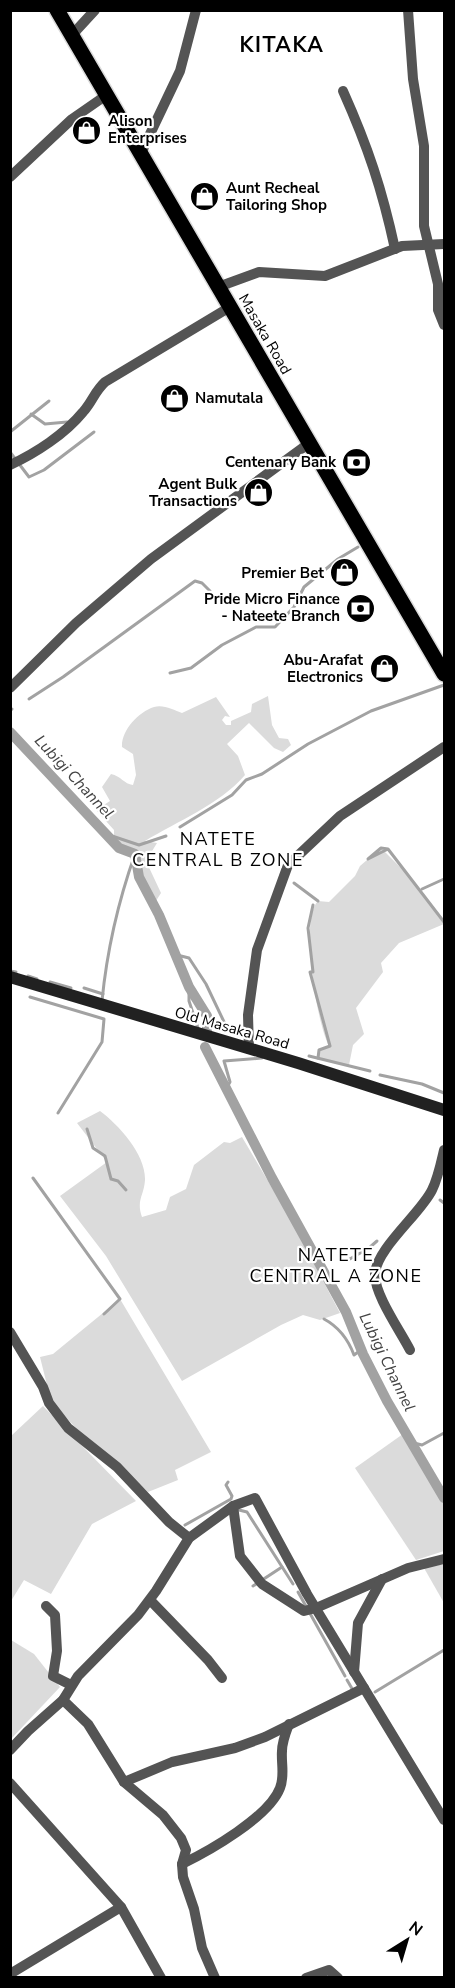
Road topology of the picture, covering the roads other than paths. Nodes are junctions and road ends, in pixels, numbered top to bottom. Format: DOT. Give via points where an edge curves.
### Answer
graph roads {
  1 [pos="57,10"];
  2 [pos="95,10"];
  3 [pos="196,10"];
  4 [pos="408,10"];
  5 [pos="72,35"];
  6 [pos="343,91"];
  7 [pos="108,94"];
  8 [pos="141,153"];
  9 [pos="10,177"];
  10 [pos="427,243"];
  11 [pos="444,244"];
  12 [pos="395,249"];
  13 [pos="218,287"];
  14 [pos="230,307"];
  15 [pos="444,325"];
  16 [pos="308,444"];
  17 [pos="10,465"];
  18 [pos="444,674"];
  19 [pos="10,688"];
  20 [pos="444,747"];
  21 [pos="10,977"];
  22 [pos="249,1049"];
  23 [pos="444,1110"];
  24 [pos="444,1150"];
  25 [pos="10,1332"];
  26 [pos="410,1350"];
  27 [pos="233,1506"];
  28 [pos="189,1538"];
  29 [pos="444,1559"];
  30 [pos="382,1579"];
  31 [pos="150,1600"];
  32 [pos="46,1606"];
  33 [pos="316,1608"];
  34 [pos="354,1672"];
  35 [pos="222,1678"];
  36 [pos="72,1685"];
  37 [pos="363,1688"];
  38 [pos="63,1700"];
  39 [pos="289,1724"];
  40 [pos="10,1750"];
  41 [pos="124,1782"];
  42 [pos="10,1783"];
  43 [pos="444,1820"];
  44 [pos="182,1864"];
  45 [pos="121,1907"];
  46 [pos="10,1974"];
  47 [pos="161,1977"];
  48 [pos="215,1977"];
  49 [pos="306,1977"];
  50 [pos="338,1977"];
  1 -- 5 [label="main road, Masaka Road"];
  2 -- 5 [label="street"];
  3 -- 8 [label="street" via="183,65"];
  4 -- 10 [label="street" via="413,79 424,146"];
  5 -- 7 [label="main road, Masaka Road"];
  6 -- 12 [label="street" via="382,189"];
  7 -- 8 [label="main road, Masaka Road"];
  7 -- 9 [label="street" via="72,119"];
  8 -- 13 [label="main road, Masaka Road"];
  10 -- 11 [label="street"];
  10 -- 12 [label="street"];
  10 -- 15 [label="street"];
  12 -- 13 [label="street" via="334,274 259,272"];
  13 -- 14 [label="main road, Masaka Road"];
  14 -- 16 [label="main road, Masaka Road"];
  14 -- 17 [label="street" via="105,382 82,413 29,456"];
  16 -- 18 [label="main road, Masaka Road"];
  16 -- 19 [label="street" via="151,559 76,623"];
  20 -- 22 [label="street" via="340,816 288,865 257,950 248,1015"];
  21 -- 22 [label="main road, Old Masaka Road"];
  22 -- 23 [label="main road, Old Masaka Road"];
  24 -- 26 [label="street" via="432,1190 395,1238 375,1275 377,1287"];
  25 -- 28 [label="street" via="49,1403 68,1428 117,1467"];
  27 -- 28 [label="street"];
  27 -- 33 [label="street" via="240,1556 262,1584 304,1611"];
  27 -- 33 [label="street" via="255,1498"];
  28 -- 31 [label="street"];
  29 -- 30 [label="street"];
  30 -- 33 [label="street"];
  30 -- 34 [label="street" via="358,1623"];
  31 -- 35 [label="street"];
  31 -- 36 [label="street"];
  32 -- 36 [label="street" via="56,1615 57,1651 52,1676"];
  33 -- 34 [label="street"];
  34 -- 37 [label="street"];
  36 -- 38 [label="street"];
  37 -- 39 [label="street"];
  37 -- 43 [label="street"];
  38 -- 40 [label="street"];
  38 -- 41 [label="street" via="88,1724"];
  39 -- 41 [label="street" via="248,1743 172,1762"];
  39 -- 44 [label="street" via="282,1749 279,1790 236,1831"];
  41 -- 44 [label="street" via="163,1815 181,1838 186,1850"];
  42 -- 45 [label="street"];
  44 -- 48 [label="street" via="202,1948"];
  45 -- 46 [label="street"];
  45 -- 47 [label="street"];
  49 -- 50 [label="street" via="329,1970"];
}
